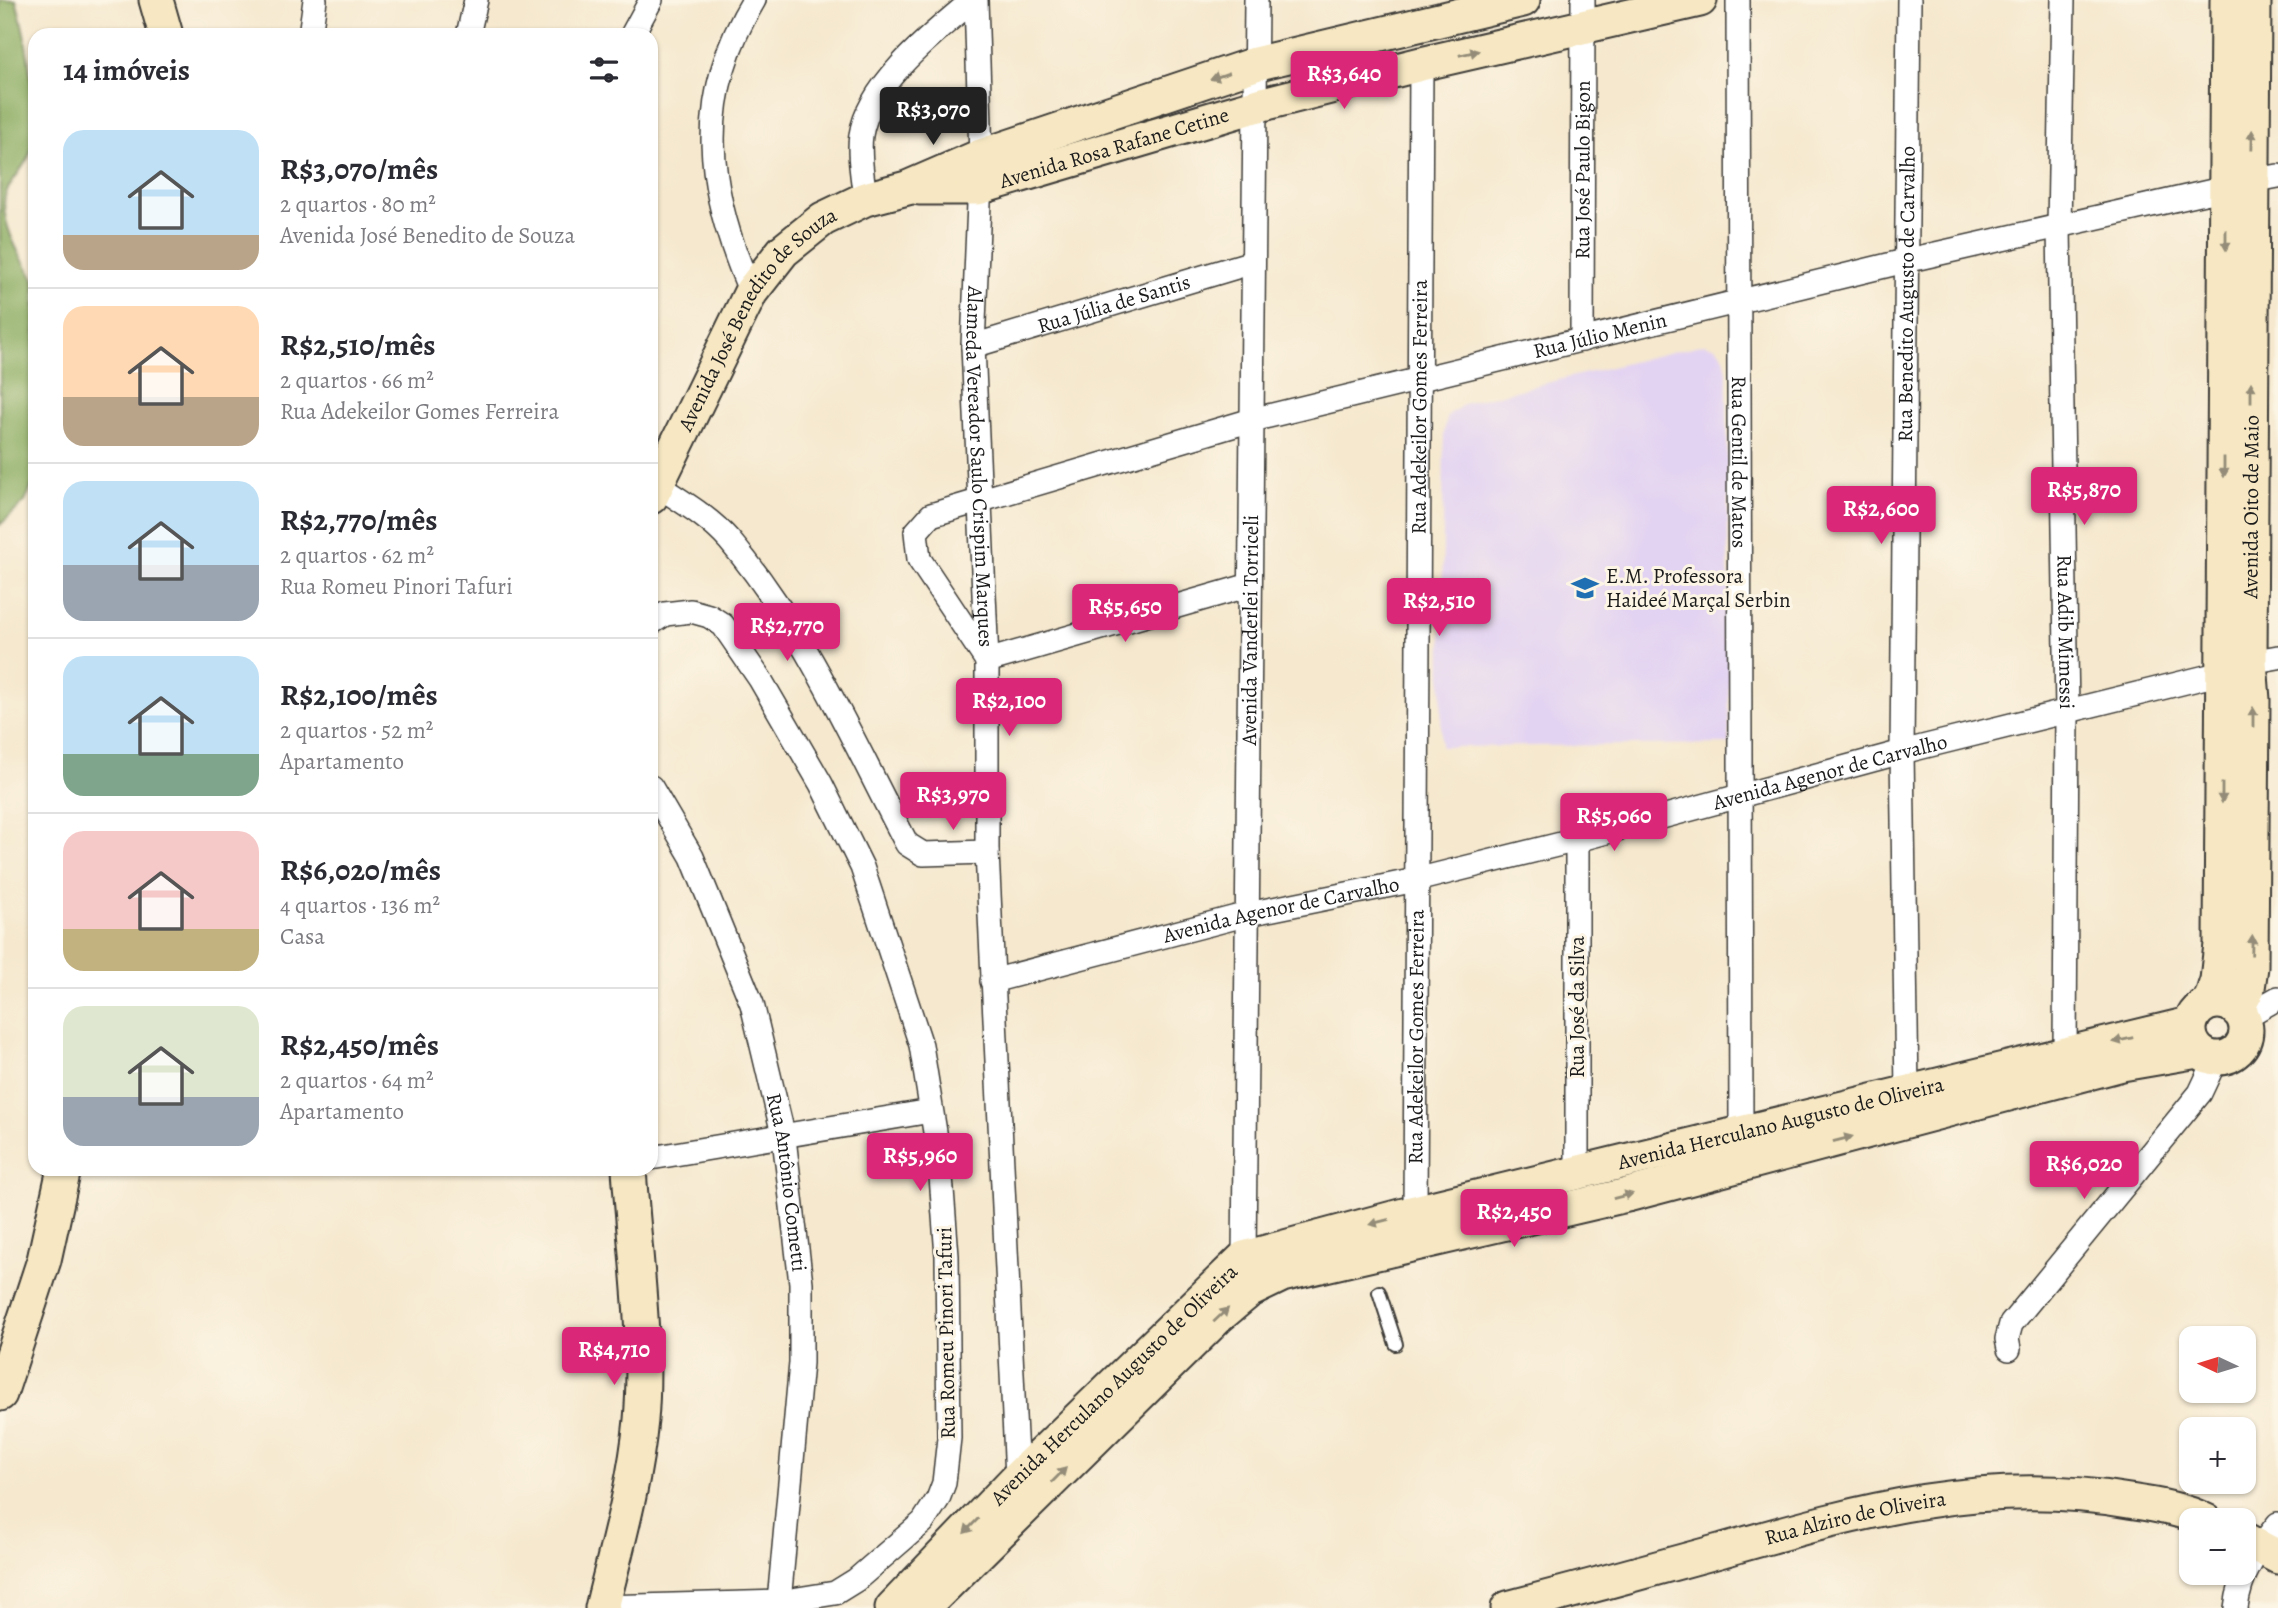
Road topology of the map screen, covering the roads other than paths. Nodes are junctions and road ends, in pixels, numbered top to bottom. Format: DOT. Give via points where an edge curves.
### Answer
graph roads {
  1 [pos="156,0"];
  2 [pos="315,0"];
  3 [pos="476,0"];
  4 [pos="651,0"];
  5 [pos="754,0"];
  6 [pos="974,0"];
  7 [pos="1256,0"];
  8 [pos="1523,0"];
  9 [pos="1700,0"];
  10 [pos="1738,0"];
  11 [pos="1909,0"];
  12 [pos="2063,0"];
  13 [pos="2227,0"];
  14 [pos="2255,0"];
  15 [pos="1583,13"];
  16 [pos="164,28"];
  17 [pos="311,28"];
  18 [pos="470,28"];
  19 [pos="636,28"];
  20 [pos="1255,64"];
  21 [pos="1421,64"];
  22 [pos="1255,106"];
  23 [pos="981,156"];
  24 [pos="2252,181"];
  25 [pos="907,188"];
  26 [pos="978,188"];
  27 [pos="865,200"];
  28 [pos="2059,227"];
  29 [pos="1905,261"];
  30 [pos="1253,262"];
  31 [pos="751,292"];
  32 [pos="1741,301"];
  33 [pos="1582,340"];
  34 [pos="973,346"];
  35 [pos="1418,379"];
  36 [pos="1252,420"];
  37 [pos="658,482"];
  38 [pos="658,493"];
  39 [pos="978,500"];
  40 [pos="1251,586"];
  41 [pos="658,618"];
  42 [pos="987,661"];
  43 [pos="2250,664"];
  44 [pos="2067,711"];
  45 [pos="1902,752"];
  46 [pos="1741,798"];
  47 [pos="658,799"];
  48 [pos="1577,840"];
  49 [pos="987,852"];
  50 [pos="1416,880"];
  51 [pos="1248,914"];
  52 [pos="992,981"];
  53 [pos="2278,998"];
  54 [pos="2216,1027"];
  55 [pos="2065,1054"];
  56 [pos="1907,1093"];
  57 [pos="931,1111"];
  58 [pos="1741,1133"];
  59 [pos="784,1138"];
  60 [pos="658,1157"];
  61 [pos="1577,1173"];
  62 [pos="62,1176"];
  63 [pos="629,1176"];
  64 [pos="1415,1212"];
  65 [pos="1244,1258"];
  66 [pos="1249,1291"];
  67 [pos="1379,1292"];
  68 [pos="1396,1344"];
  69 [pos="2009,1349"];
  70 [pos="0,1394"];
  71 [pos="1017,1478"];
  72 [pos="2179,1512"];
  73 [pos="2265,1542"];
  74 [pos="779,1602"];
  75 [pos="602,1607"];
  76 [pos="892,1608"];
  77 [pos="923,1608"];
  78 [pos="1508,1608"];
  79 [pos="2236,1608"];
  1 -- 16 [label="street"];
  2 -- 17 [label="street"];
  3 -- 18 [label="street"];
  4 -- 19 [label="street"];
  5 -- 31 [label="street" via="738,26 717,86 712,116 722,215"];
  6 -- 23 [label="street, Alameda Vereador Saulo Crispim Marques"];
  6 -- 27 [label="street" via="917,48 871,104 861,134"];
  7 -- 20 [label="street, Avenida Vanderlei Torriceli"];
  8 -- 20 [label="street, Avenida Rosa Rafane Cetine"];
  9 -- 15 [label="street, Avenida Rosa Rafane Cetine"];
  10 -- 32 [label="street, Rua Gentil de Matos"];
  11 -- 29 [label="street, Rua Benedito Augusto de Carvalho"];
  12 -- 28 [label="street, Rua Adib Mimessi"];
  13 -- 24 [label="street, Avenida Oito de Maio"];
  24 -- 14 [label="street, Avenida Oito de Maio, one-way"];
  21 -- 15 [label="street, Avenida Rosa Rafane Cetine, one-way"];
  15 -- 33 [label="street, Rua José Paulo Bigon"];
  20 -- 22 [label="street, Avenida Vanderlei Torriceli"];
  20 -- 23 [label="street, Avenida Rosa Rafane Cetine, one-way"];
  21 -- 22 [label="street, Avenida Rosa Rafane Cetine"];
  21 -- 35 [label="street, Rua Adekeilor Gomes Ferreira"];
  22 -- 26 [label="street, Avenida Rosa Rafane Cetine"];
  22 -- 30 [label="street, Avenida Vanderlei Torriceli"];
  23 -- 25 [label="street, Avenida José Benedito de Souza"];
  23 -- 26 [label="street, Alameda Vereador Saulo Crispim Marques"];
  24 -- 28 [label="street, Rua Júlio Menin"];
  24 -- 43 [label="street, Avenida Oito de Maio"];
  25 -- 26 [label="street, Avenida José Benedito de Souza"];
  25 -- 27 [label="street, Avenida José Benedito de Souza"];
  26 -- 34 [label="street, Alameda Vereador Saulo Crispim Marques"];
  27 -- 31 [label="street, Avenida José Benedito de Souza" via="804,232"];
  28 -- 29 [label="street, Rua Júlio Menin"];
  28 -- 44 [label="street, Rua Adib Mimessi"];
  29 -- 32 [label="street, Rua Júlio Menin"];
  29 -- 45 [label="street, Rua Benedito Augusto de Carvalho"];
  30 -- 34 [label="street, Rua Júlia de Santis"];
  30 -- 36 [label="street, Avenida Vanderlei Torriceli"];
  31 -- 37 [label="street, Avenida José Benedito de Souza"];
  32 -- 33 [label="street, Rua Júlio Menin"];
  32 -- 46 [label="street, Rua Gentil de Matos"];
  33 -- 35 [label="street, Rua Júlio Menin"];
  34 -- 39 [label="street, Alameda Vereador Saulo Crispim Marques"];
  35 -- 36 [label="street, Rua Júlio Menin"];
  35 -- 50 [label="street, Rua Adekeilor Gomes Ferreira"];
  36 -- 39 [label="street, Rua Júlio Menin"];
  36 -- 40 [label="street, Avenida Vanderlei Torriceli"];
  38 -- 49 [label="street" via="707,519 759,580 797,636 907,844 923,854"];
  39 -- 42 [label="street, Alameda Vereador Saulo Crispim Marques"];
  39 -- 42 [label="street, Rua Júlio Menin" via="931,515 916,532 915,546 919,559"];
  40 -- 42 [label="street"];
  40 -- 51 [label="street, Avenida Vanderlei Torriceli"];
  41 -- 57 [label="street, Rua Romeu Pinori Tafuri" via="691,611 723,625 821,783 862,867 921,1045"];
  42 -- 49 [label="street, Alameda Vereador Saulo Crispim Marques"];
  43 -- 44 [label="street, Avenida Agenor de Carvalho"];
  43 -- 54 [label="street, Avenida Oito de Maio"];
  44 -- 45 [label="street, Avenida Agenor de Carvalho"];
  44 -- 55 [label="street, Rua Adib Mimessi"];
  45 -- 46 [label="street, Avenida Agenor de Carvalho"];
  45 -- 56 [label="street, Rua Benedito Augusto de Carvalho"];
  46 -- 48 [label="street, Avenida Agenor de Carvalho"];
  46 -- 58 [label="street, Rua Gentil de Matos"];
  47 -- 59 [label="street, Rua Antônio Cometti" via="692,858 752,1004"];
  48 -- 50 [label="street, Avenida Agenor de Carvalho"];
  48 -- 61 [label="street, Rua José da Silva"];
  49 -- 52 [label="street, Alameda Vereador Saulo Crispim Marques"];
  50 -- 51 [label="street, Avenida Agenor de Carvalho"];
  50 -- 64 [label="street, Rua Adekeilor Gomes Ferreira"];
  51 -- 52 [label="street, Avenida Agenor de Carvalho"];
  51 -- 65 [label="street, Avenida Vanderlei Torriceli"];
  52 -- 71 [label="street, Alameda Vereador Saulo Crispim Marques"];
  53 -- 54 [label="street"];
  54 -- 55 [label="street, Avenida Herculano Augusto de Oliveira, one-way"];
  66 -- 54 [label="street, Avenida Herculano Augusto de Oliveira, one-way" via="1282,1275 1627,1195 2122,1064"];
  54 -- 69 [label="street" via="2200,1093 2011,1324"];
  55 -- 56 [label="street, Avenida Herculano Augusto de Oliveira"];
  56 -- 58 [label="street, Avenida Herculano Augusto de Oliveira"];
  57 -- 59 [label="street"];
  57 -- 74 [label="street, Rua Romeu Pinori Tafuri" via="947,1256 949,1438 944,1483 923,1522 856,1580 835,1593"];
  58 -- 61 [label="street, Avenida Herculano Augusto de Oliveira"];
  59 -- 60 [label="street"];
  59 -- 74 [label="street, Rua Antônio Cometti" via="801,1283 801,1363"];
  61 -- 64 [label="street, Avenida Herculano Augusto de Oliveira"];
  62 -- 70 [label="street" via="44,1260"];
  63 -- 75 [label="street" via="641,1418 619,1545"];
  64 -- 65 [label="street, Avenida Herculano Augusto de Oliveira, one-way"];
  65 -- 66 [label="street"];
  65 -- 71 [label="street, Avenida Herculano Augusto de Oliveira"];
  77 -- 66 [label="street, Avenida Herculano Augusto de Oliveira, one-way"];
  67 -- 68 [label="lane"];
  71 -- 76 [label="street, Avenida Herculano Augusto de Oliveira, one-way"];
  72 -- 78 [label="street, Rua Alziro de Oliveira" via="2084,1493 1927,1499 1830,1520"];
  73 -- 79 [label="street" via="2240,1584"];
  74 -- 75 [label="street, Rua Romeu Pinori Tafuri"];
}
